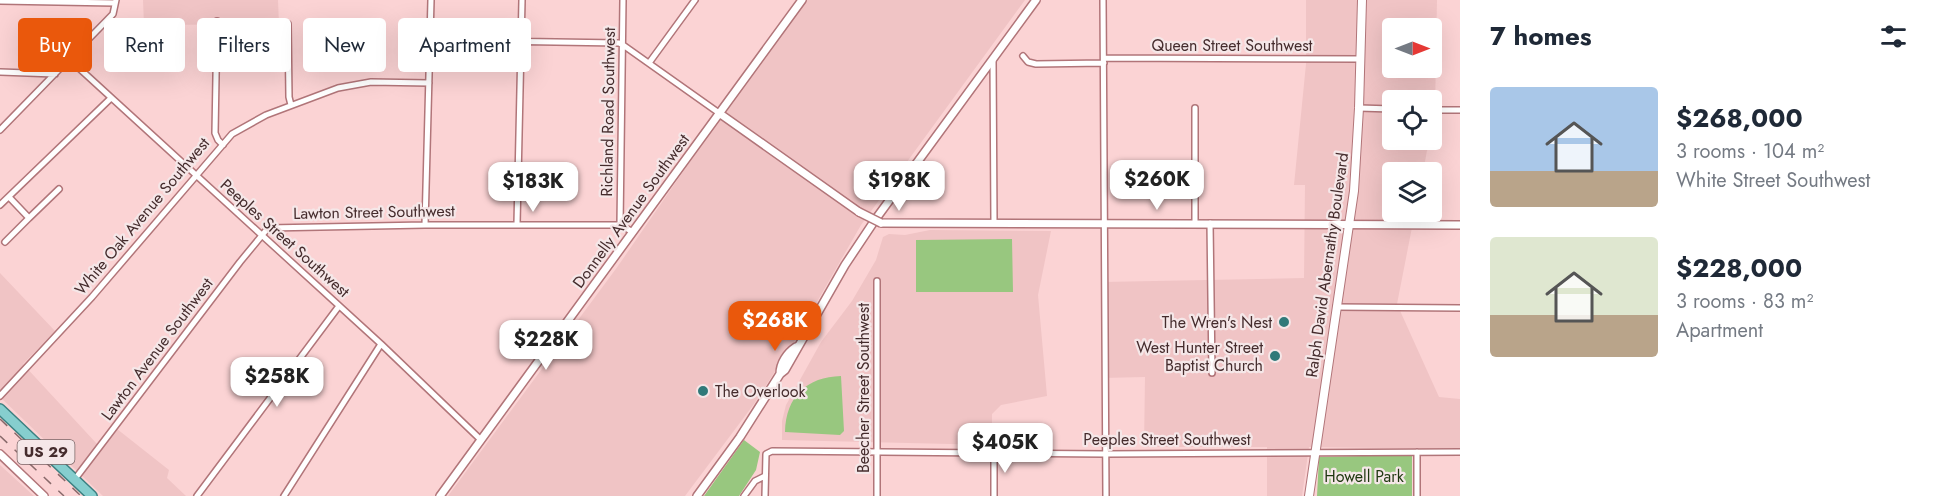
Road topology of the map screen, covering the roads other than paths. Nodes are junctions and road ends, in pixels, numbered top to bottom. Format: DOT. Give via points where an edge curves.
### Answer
graph roads {
  1 [pos="431,0"];
  2 [pos="522,0"];
  3 [pos="623,0"];
  4 [pos="695,0"];
  5 [pos="802,0"];
  6 [pos="1036,0"];
  7 [pos="1103,0"];
  8 [pos="1362,0"];
  9 [pos="0,1"];
  10 [pos="116,2"];
  11 [pos="431,18"];
  12 [pos="522,18"];
  13 [pos="92,35"];
  14 [pos="531,42"];
  15 [pos="623,45"];
  16 [pos="1023,56"];
  17 [pos="993,59"];
  18 [pos="1360,59"];
  19 [pos="1104,61"];
  20 [pos="649,63"];
  21 [pos="0,72"];
  22 [pos="83,72"];
  23 [pos="216,72"];
  24 [pos="289,72"];
  25 [pos="429,72"];
  26 [pos="520,72"];
  27 [pos="55,74"];
  28 [pos="429,83"];
  29 [pos="111,98"];
  30 [pos="291,105"];
  31 [pos="1195,108"];
  32 [pos="1359,108"];
  33 [pos="1382,109"];
  34 [pos="1442,110"];
  35 [pos="1460,110"];
  36 [pos="719,113"];
  37 [pos="0,130"];
  38 [pos="223,145"];
  39 [pos="197,176"];
  40 [pos="60,189"];
  41 [pos="9,197"];
  42 [pos="0,206"];
  43 [pos="29,218"];
  44 [pos="1105,223"];
  45 [pos="1195,223"];
  46 [pos="1210,223"];
  47 [pos="517,224"];
  48 [pos="994,224"];
  49 [pos="425,225"];
  50 [pos="620,225"];
  51 [pos="1349,225"];
  52 [pos="1460,225"];
  53 [pos="633,232"];
  54 [pos="262,235"];
  55 [pos="5,242"];
  56 [pos="877,281"];
  57 [pos="339,306"];
  58 [pos="1336,306"];
  59 [pos="1460,308"];
  60 [pos="381,344"];
  61 [pos="1212,373"];
  62 [pos="0,396"];
  63 [pos="0,409"];
  64 [pos="481,440"];
  65 [pos="1314,451"];
  66 [pos="1417,452"];
  67 [pos="1460,452"];
  68 [pos="876,453"];
  69 [pos="994,453"];
  70 [pos="1106,453"];
  71 [pos="0,454"];
  72 [pos="765,476"];
  73 [pos="75,479"];
  74 [pos="44,496"];
  75 [pos="92,496"];
  76 [pos="197,496"];
  77 [pos="284,496"];
  78 [pos="440,496"];
  79 [pos="697,496"];
  80 [pos="744,496"];
  81 [pos="765,496"];
  82 [pos="877,496"];
  83 [pos="994,496"];
  84 [pos="1106,496"];
  85 [pos="1309,496"];
  86 [pos="1417,496"];
  1 -- 11 [label="street"];
  2 -- 12 [label="street"];
  3 -- 15 [label="street, Richland Road Southwest"];
  4 -- 20 [label="street"];
  5 -- 36 [label="street, Donnelly Avenue Southwest"];
  6 -- 17 [label="street"];
  7 -- 19 [label="street"];
  8 -- 18 [label="main road, Ralph David Abernathy Boulevard"];
  9 -- 10 [label="street"];
  10 -- 13 [label="street" via="113,14"];
  14 -- 15 [label="street"];
  15 -- 20 [label="street"];
  15 -- 50 [label="street, Richland Road Southwest"];
  16 -- 19 [label="street, Queen Street Southwest" via="1036,64"];
  17 -- 48 [label="street"];
  17 -- 79 [label="street" via="875,220 798,345 780,367 780,374 760,408"];
  18 -- 19 [label="street, Queen Street Southwest"];
  18 -- 32 [label="main road, Ralph David Abernathy Boulevard"];
  19 -- 44 [label="street"];
  20 -- 36 [label="street"];
  21 -- 27 [label="street"];
  22 -- 29 [label="street, Peeples Street Southwest"];
  23 -- 38 [label="street, White Oak Avenue Southwest" via="215,133"];
  24 -- 30 [label="street"];
  25 -- 28 [label="street"];
  26 -- 47 [label="street"];
  27 -- 37 [label="street"];
  28 -- 30 [label="street" via="356,84"];
  28 -- 49 [label="street"];
  29 -- 39 [label="street, Peeples Street Southwest"];
  29 -- 41 [label="street"];
  30 -- 38 [label="street" via="243,127"];
  31 -- 45 [label="street"];
  32 -- 33 [label="street"];
  32 -- 51 [label="main road, Ralph David Abernathy Boulevard"];
  34 -- 35 [label="street"];
  36 -- 48 [label="street, bridge" via="881,223"];
  36 -- 53 [label="street, Donnelly Avenue Southwest"];
  38 -- 39 [label="street, White Oak Avenue Southwest"];
  39 -- 54 [label="street, Peeples Street Southwest"];
  39 -- 62 [label="street, White Oak Avenue Southwest"];
  40 -- 43 [label="street"];
  41 -- 42 [label="street"];
  41 -- 43 [label="street"];
  43 -- 55 [label="street"];
  44 -- 45 [label="street"];
  44 -- 48 [label="street"];
  44 -- 70 [label="street"];
  45 -- 46 [label="street"];
  46 -- 51 [label="street"];
  46 -- 61 [label="street"];
  47 -- 49 [label="street, Lawton Street Southwest"];
  47 -- 50 [label="street, Lawton Street Southwest"];
  49 -- 54 [label="street, Lawton Street Southwest" via="272,227"];
  50 -- 53 [label="street, Lawton Street Southwest"];
  51 -- 52 [label="street"];
  51 -- 58 [label="main road, Ralph David Abernathy Boulevard"];
  53 -- 64 [label="street, Donnelly Avenue Southwest"];
  54 -- 57 [label="street, Peeples Street Southwest"];
  54 -- 73 [label="street, Lawton Avenue Southwest"];
  56 -- 68 [label="street, Beecher Street Southwest"];
  57 -- 60 [label="street, Peeples Street Southwest"];
  57 -- 76 [label="street"];
  58 -- 59 [label="street"];
  58 -- 65 [label="main road, Ralph David Abernathy Boulevard"];
  60 -- 64 [label="street, Peeples Street Southwest"];
  60 -- 77 [label="street"];
  63 -- 73 [label="main road, US 29"];
  64 -- 78 [label="street, Donnelly Avenue Southwest"];
  65 -- 66 [label="street, Peeples Street Southwest"];
  65 -- 70 [label="street, Peeples Street Southwest"];
  65 -- 85 [label="main road, Ralph David Abernathy Boulevard"];
  66 -- 67 [label="street, Peeples Street Southwest"];
  66 -- 86 [label="street"];
  68 -- 69 [label="street, Peeples Street Southwest"];
  68 -- 72 [label="street, Peeples Street Southwest" via="772,451 766,454"];
  68 -- 82 [label="street, Beecher Street Southwest"];
  69 -- 70 [label="street, Peeples Street Southwest"];
  69 -- 83 [label="street"];
  70 -- 84 [label="street"];
  71 -- 74 [label="street"];
  72 -- 80 [label="street" via="755,481"];
  72 -- 81 [label="street"];
  73 -- 75 [label="main road, US 29"];
}
